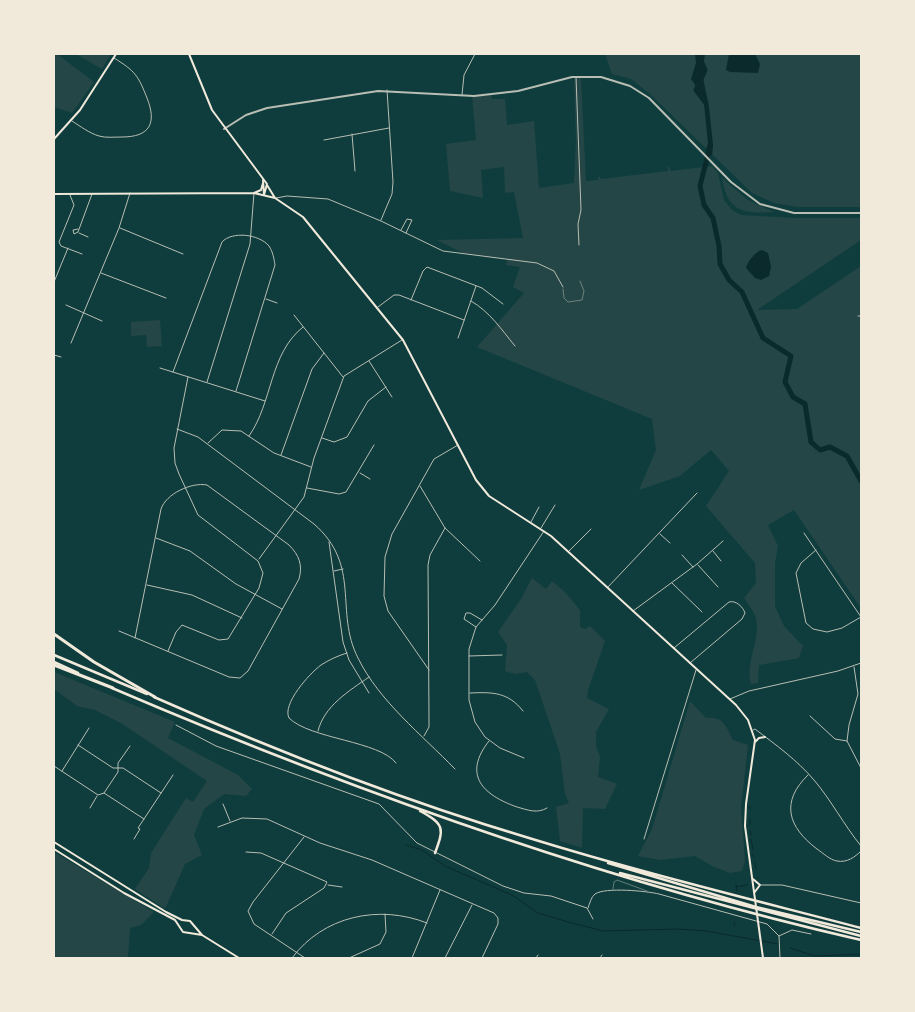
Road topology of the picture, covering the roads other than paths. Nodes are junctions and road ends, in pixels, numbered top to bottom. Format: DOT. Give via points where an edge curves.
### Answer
graph roads {
  1 [pos="116,54"];
  2 [pos="189,54"];
  3 [pos="475,54"];
  4 [pos="113,58"];
  5 [pos="576,77"];
  6 [pos="387,90"];
  7 [pos="462,96"];
  8 [pos="72,121"];
  9 [pos="389,128"];
  10 [pos="224,129"];
  11 [pos="352,134"];
  12 [pos="54,139"];
  13 [pos="324,140"];
  14 [pos="356,171"];
  15 [pos="264,183"];
  16 [pos="130,193"];
  17 [pos="254,193"];
  18 [pos="54,194"];
  19 [pos="70,194"];
  20 [pos="92,194"];
  21 [pos="264,195"];
  22 [pos="275,198"];
  23 [pos="861,213"];
  24 [pos="381,221"];
  25 [pos="119,228"];
  26 [pos="78,229"];
  27 [pos="401,230"];
  28 [pos="78,232"];
  29 [pos="406,233"];
  30 [pos="88,237"];
  31 [pos="251,237"];
  32 [pos="579,245"];
  33 [pos="68,248"];
  34 [pos="82,254"];
  35 [pos="183,254"];
  36 [pos="100,272"];
  37 [pos="580,281"];
  38 [pos="54,282"];
  39 [pos="476,285"];
  40 [pos="563,288"];
  41 [pos="166,298"];
  42 [pos="266,298"];
  43 [pos="411,300"];
  44 [pos="471,301"];
  45 [pos="277,303"];
  46 [pos="503,304"];
  47 [pos="66,305"];
  48 [pos="377,308"];
  49 [pos="84,313"];
  50 [pos="294,315"];
  51 [pos="858,316"];
  52 [pos="861,316"];
  53 [pos="464,320"];
  54 [pos="102,321"];
  55 [pos="303,327"];
  56 [pos="458,338"];
  57 [pos="403,340"];
  58 [pos="71,343"];
  59 [pos="515,346"];
  60 [pos="324,353"];
  61 [pos="54,355"];
  62 [pos="61,357"];
  63 [pos="369,360"];
  64 [pos="160,368"];
  65 [pos="173,372"];
  66 [pos="188,377"];
  67 [pos="343,377"];
  68 [pos="207,382"];
  69 [pos="386,386"];
  70 [pos="236,391"];
  71 [pos="392,397"];
  72 [pos="266,401"];
  73 [pos="177,429"];
  74 [pos="249,436"];
  75 [pos="321,438"];
  76 [pos="207,444"];
  77 [pos="374,445"];
  78 [pos="458,445"];
  79 [pos="280,456"];
  80 [pos="311,467"];
  81 [pos="359,472"];
  82 [pos="370,479"];
  83 [pos="419,486"];
  84 [pos="306,488"];
  85 [pos="186,489"];
  86 [pos="697,493"];
  87 [pos="555,505"];
  88 [pos="540,507"];
  89 [pos="296,510"];
  90 [pos="530,523"];
  91 [pos="445,528"];
  92 [pos="541,529"];
  93 [pos="591,529"];
  94 [pos="544,531"];
  95 [pos="804,532"];
  96 [pos="659,534"];
  97 [pos="276,536"];
  98 [pos="156,538"];
  99 [pos="329,541"];
  100 [pos="723,541"];
  101 [pos="670,543"];
  102 [pos="712,550"];
  103 [pos="816,550"];
  104 [pos="568,552"];
  105 [pos="682,555"];
  106 [pos="721,560"];
  107 [pos="258,561"];
  108 [pos="480,561"];
  109 [pos="698,564"];
  110 [pos="693,567"];
  111 [pos="343,569"];
  112 [pos="334,572"];
  113 [pos="672,583"];
  114 [pos="146,585"];
  115 [pos="718,587"];
  116 [pos="607,588"];
  117 [pos="255,594"];
  118 [pos="282,609"];
  119 [pos="633,611"];
  120 [pos="702,612"];
  121 [pos="861,617"];
  122 [pos="242,618"];
  123 [pos="482,620"];
  124 [pos="476,628"];
  125 [pos="119,631"];
  126 [pos="54,634"];
  127 [pos="135,638"];
  128 [pos="673,648"];
  129 [pos="168,652"];
  130 [pos="347,653"];
  131 [pos="54,655"];
  132 [pos="502,655"];
  133 [pos="468,656"];
  134 [pos="689,663"];
  135 [pos="861,663"];
  136 [pos="54,664"];
  137 [pos="854,667"];
  138 [pos="696,669"];
  139 [pos="428,670"];
  140 [pos="369,677"];
  141 [pos="362,682"];
  142 [pos="113,688"];
  143 [pos="369,693"];
  144 [pos="469,693"];
  145 [pos="155,697"];
  146 [pos="729,699"];
  147 [pos="857,701"];
  148 [pos="861,702"];
  149 [pos="523,711"];
  150 [pos="810,716"];
  151 [pos="176,725"];
  152 [pos="89,728"];
  153 [pos="753,730"];
  154 [pos="318,732"];
  155 [pos="423,737"];
  156 [pos="765,737"];
  157 [pos="490,740"];
  158 [pos="847,741"];
  159 [pos="755,742"];
  160 [pos="78,745"];
  161 [pos="130,746"];
  162 [pos="524,758"];
  163 [pos="396,763"];
  164 [pos="54,766"];
  165 [pos="118,768"];
  166 [pos="861,768"];
  167 [pos="455,769"];
  168 [pos="61,771"];
  169 [pos="809,774"];
  170 [pos="173,775"];
  171 [pos="104,793"];
  172 [pos="161,793"];
  173 [pos="98,795"];
  174 [pos="223,804"];
  175 [pos="412,807"];
  176 [pos="90,808"];
  177 [pos="547,808"];
  178 [pos="144,818"];
  179 [pos="230,821"];
  180 [pos="218,828"];
  181 [pos="305,836"];
  182 [pos="134,839"];
  183 [pos="644,839"];
  184 [pos="54,842"];
  185 [pos="861,846"];
  186 [pos="54,849"];
  187 [pos="861,850"];
  188 [pos="246,852"];
  189 [pos="436,853"];
  190 [pos="588,856"];
  191 [pos="286,863"];
  192 [pos="611,872"];
  193 [pos="752,876"];
  194 [pos="328,884"];
  195 [pos="760,885"];
  196 [pos="342,886"];
  197 [pos="440,890"];
  198 [pos="613,891"];
  199 [pos="647,891"];
  200 [pos="754,893"];
  201 [pos="861,903"];
  202 [pos="472,904"];
  203 [pos="588,908"];
  204 [pos="756,909"];
  205 [pos="385,914"];
  206 [pos="593,919"];
  207 [pos="185,920"];
  208 [pos="427,923"];
  209 [pos="180,926"];
  210 [pos="194,927"];
  211 [pos="861,930"];
  212 [pos="192,932"];
  213 [pos="811,934"];
  214 [pos="202,935"];
  215 [pos="272,935"];
  216 [pos="778,936"];
  217 [pos="861,936"];
  218 [pos="861,940"];
  219 [pos="297,952"];
  220 [pos="234,955"];
  221 [pos="538,955"];
  222 [pos="602,955"];
  223 [pos="232,958"];
  224 [pos="239,958"];
  225 [pos="292,958"];
  226 [pos="305,958"];
  227 [pos="350,958"];
  228 [pos="412,958"];
  229 [pos="445,958"];
  230 [pos="482,958"];
  231 [pos="536,958"];
  232 [pos="600,958"];
  233 [pos="762,958"];
  234 [pos="780,958"];
  1 -- 4 [label="main road"];
  2 -- 10 [label="main road" via="209,106"];
  3 -- 7 [label="street" via="464,75"];
  4 -- 8 [label="main road"];
  4 -- 8 [label="street" via="132,69 138,77 152,111 147,129 136,137 102,137"];
  5 -- 7 [label="street" via="501,94"];
  5 -- 23 [label="street" via="608,79 636,89 654,102 741,192 772,208 798,213"];
  5 -- 32 [label="street" via="581,204"];
  6 -- 7 [label="street"];
  6 -- 9 [label="street"];
  6 -- 10 [label="street" via="271,107 246,115"];
  8 -- 12 [label="main road"];
  9 -- 11 [label="street"];
  9 -- 24 [label="street" via="394,182"];
  10 -- 15 [label="main road"];
  11 -- 13 [label="street"];
  11 -- 14 [label="street"];
  15 -- 17 [label="main road" via="261,190"];
  15 -- 21 [label="main road"];
  15 -- 22 [label="main road"];
  16 -- 17 [label="main road"];
  16 -- 20 [label="main road"];
  16 -- 25 [label="street"];
  17 -- 21 [label="main road"];
  17 -- 31 [label="street"];
  18 -- 19 [label="main road"];
  19 -- 20 [label="main road"];
  19 -- 33 [label="street" via="74,205 59,240 60,245"];
  20 -- 26 [label="street"];
  21 -- 22 [label="main road"];
  22 -- 24 [label="street" via="328,199"];
  22 -- 48 [label="main road" via="303,217"];
  24 -- 27 [label="street"];
  25 -- 35 [label="street"];
  25 -- 36 [label="street"];
  26 -- 28 [label="street"];
  26 -- 28 [label="street" via="73,233"];
  27 -- 29 [label="street"];
  27 -- 29 [label="street" via="407,219 412,220"];
  28 -- 30 [label="street"];
  29 -- 40 [label="street" via="443,251 540,264 554,271"];
  31 -- 42 [label="street" via="267,245 274,260"];
  31 -- 65 [label="street" via="230,236 220,245"];
  31 -- 68 [label="street"];
  33 -- 34 [label="street"];
  33 -- 38 [label="street"];
  36 -- 41 [label="street"];
  36 -- 49 [label="street"];
  37 -- 40 [label="lane" via="584,291 582,300 568,302"];
  39 -- 43 [label="street" via="426,267"];
  39 -- 44 [label="street"];
  39 -- 46 [label="street"];
  42 -- 45 [label="street"];
  42 -- 70 [label="street"];
  43 -- 48 [label="street" via="394,295"];
  43 -- 53 [label="street"];
  44 -- 53 [label="street"];
  44 -- 59 [label="street" via="495,320"];
  47 -- 49 [label="street"];
  48 -- 57 [label="main road"];
  49 -- 54 [label="street"];
  49 -- 58 [label="street"];
  50 -- 55 [label="street"];
  51 -- 52 [label="street"];
  53 -- 56 [label="street"];
  55 -- 60 [label="street"];
  55 -- 72 [label="street" via="282,352"];
  57 -- 63 [label="street"];
  57 -- 78 [label="main road"];
  60 -- 67 [label="street"];
  60 -- 79 [label="street" via="312,369"];
  61 -- 62 [label="street"];
  63 -- 67 [label="street"];
  63 -- 69 [label="street"];
  64 -- 65 [label="street"];
  65 -- 66 [label="street"];
  66 -- 68 [label="street"];
  66 -- 73 [label="street"];
  67 -- 75 [label="street"];
  68 -- 70 [label="street"];
  69 -- 71 [label="street"];
  69 -- 75 [label="street" via="368,401 347,437 334,442"];
  70 -- 72 [label="street"];
  72 -- 74 [label="street" via="258,424"];
  73 -- 76 [label="street"];
  73 -- 85 [label="street" via="174,457"];
  74 -- 76 [label="street" via="227,429 216,434"];
  74 -- 79 [label="street"];
  75 -- 80 [label="street"];
  76 -- 89 [label="street"];
  77 -- 81 [label="street"];
  78 -- 83 [label="street" via="435,458"];
  78 -- 90 [label="main road" via="476,480 489,496"];
  79 -- 80 [label="street"];
  80 -- 84 [label="street"];
  81 -- 82 [label="street"];
  81 -- 84 [label="street" via="351,488 343,494"];
  83 -- 91 [label="street"];
  83 -- 139 [label="street" via="389,542 385,557 384,596 391,616"];
  84 -- 89 [label="street"];
  85 -- 97 [label="street" via="202,484 209,486"];
  85 -- 98 [label="street" via="164,501"];
  85 -- 107 [label="street" via="200,517"];
  86 -- 96 [label="street"];
  87 -- 92 [label="street"];
  88 -- 90 [label="street"];
  89 -- 97 [label="street"];
  89 -- 99 [label="street"];
  90 -- 92 [label="main road"];
  91 -- 108 [label="street"];
  91 -- 139 [label="street" via="428,565"];
  92 -- 94 [label="main road"];
  93 -- 104 [label="street"];
  94 -- 104 [label="main road"];
  94 -- 123 [label="street"];
  95 -- 103 [label="street"];
  96 -- 101 [label="street"];
  96 -- 116 [label="street"];
  97 -- 107 [label="street"];
  97 -- 118 [label="street" via="296,552 301,566 299,579"];
  98 -- 114 [label="street"];
  98 -- 117 [label="street" via="190,551"];
  99 -- 111 [label="street"];
  99 -- 112 [label="street"];
  100 -- 102 [label="street"];
  102 -- 106 [label="street"];
  102 -- 109 [label="street"];
  103 -- 121 [label="street"];
  103 -- 121 [label="street" via="801,563 796,575 806,623 813,629 826,632 842,628"];
  104 -- 116 [label="main road"];
  105 -- 110 [label="street"];
  107 -- 117 [label="street" via="263,576"];
  109 -- 110 [label="street"];
  109 -- 115 [label="street"];
  110 -- 113 [label="street"];
  111 -- 112 [label="street"];
  111 -- 140 [label="street" via="351,637"];
  112 -- 130 [label="street" via="340,627"];
  113 -- 119 [label="street"];
  113 -- 120 [label="street"];
  114 -- 122 [label="street" via="192,595"];
  114 -- 127 [label="street"];
  116 -- 119 [label="main road"];
  117 -- 118 [label="street"];
  117 -- 122 [label="street"];
  118 -- 129 [label="street" via="248,671 240,678 227,677"];
  119 -- 128 [label="main road"];
  122 -- 129 [label="street" via="225,640 182,625"];
  123 -- 124 [label="street"];
  123 -- 124 [label="street" via="466,613 464,619"];
  124 -- 133 [label="street"];
  125 -- 127 [label="street"];
  126 -- 145 [label="highway" via="94,662"];
  127 -- 129 [label="street"];
  128 -- 134 [label="main road"];
  128 -- 134 [label="street" via="729,602 741,606 745,613 742,619"];
  130 -- 141 [label="street"];
  130 -- 154 [label="street" via="317,668 300,686 288,709 291,721"];
  131 -- 145 [label="highway"];
  132 -- 133 [label="street"];
  133 -- 144 [label="street"];
  134 -- 138 [label="main road"];
  135 -- 137 [label="street"];
  136 -- 142 [label="highway"];
  137 -- 146 [label="street" via="749,691"];
  137 -- 147 [label="street"];
  138 -- 146 [label="main road"];
  138 -- 183 [label="street"];
  139 -- 155 [label="street" via="429,727"];
  140 -- 141 [label="street"];
  140 -- 155 [label="street"];
  141 -- 143 [label="street"];
  141 -- 154 [label="street" via="333,705"];
  142 -- 175 [label="highway" via="272,754"];
  144 -- 149 [label="street" via="503,694"];
  144 -- 157 [label="street" via="472,716"];
  145 -- 190 [label="highway" via="355,779"];
  146 -- 153 [label="main road" via="744,714"];
  147 -- 148 [label="street"];
  147 -- 158 [label="street"];
  150 -- 158 [label="street" via="835,739"];
  151 -- 189 [label="street" via="216,746 379,804 412,839"];
  152 -- 160 [label="street"];
  153 -- 156 [label="street"];
  153 -- 159 [label="main road"];
  154 -- 163 [label="street" via="390,757"];
  155 -- 167 [label="street"];
  156 -- 159 [label="main road"];
  156 -- 169 [label="street"];
  157 -- 162 [label="street" via="504,751"];
  157 -- 177 [label="street" via="481,752 477,766 478,778 486,791 498,800 527,810 538,812"];
  158 -- 166 [label="street"];
  159 -- 193 [label="main road" via="745,812"];
  160 -- 165 [label="street"];
  160 -- 168 [label="street"];
  161 -- 165 [label="street"];
  164 -- 168 [label="street"];
  165 -- 171 [label="street"];
  165 -- 172 [label="street" via="123,768"];
  168 -- 173 [label="street"];
  169 -- 185 [label="street"];
  169 -- 187 [label="street" via="796,788 792,799 791,819 797,831 835,861 848,860"];
  170 -- 172 [label="street"];
  171 -- 173 [label="street"];
  171 -- 178 [label="street"];
  172 -- 178 [label="street"];
  173 -- 176 [label="street"];
  174 -- 179 [label="street"];
  175 -- 189 [label="highway" via="440,825 442,836"];
  175 -- 192 [label="highway"];
  178 -- 182 [label="street"];
  179 -- 180 [label="street"];
  179 -- 181 [label="street" via="260,817"];
  181 -- 191 [label="street"];
  181 -- 197 [label="street" via="372,860"];
  184 -- 207 [label="main road" via="138,895"];
  186 -- 209 [label="main road" via="124,893 175,920"];
  188 -- 191 [label="street" via="259,852"];
  189 -- 203 [label="street" via="510,889 551,896"];
  190 -- 204 [label="highway"];
  190 -- 211 [label="highway"];
  191 -- 194 [label="street" via="325,879"];
  191 -- 215 [label="street" via="249,910 254,924"];
  192 -- 204 [label="highway"];
  192 -- 218 [label="highway" via="703,901"];
  193 -- 195 [label="main road"];
  193 -- 200 [label="main road"];
  194 -- 196 [label="street"];
  194 -- 215 [label="street" via="286,913"];
  195 -- 200 [label="main road"];
  195 -- 201 [label="street" via="782,885"];
  197 -- 202 [label="street"];
  197 -- 208 [label="street"];
  198 -- 199 [label="street"];
  198 -- 199 [label="lane" via="616,880"];
  198 -- 203 [label="street" via="595,894"];
  199 -- 216 [label="street" via="762,922"];
  200 -- 204 [label="main road"];
  202 -- 229 [label="street"];
  202 -- 230 [label="street" via="494,913 498,920"];
  203 -- 206 [label="street"];
  204 -- 211 [label="highway"];
  204 -- 217 [label="highway"];
  204 -- 233 [label="main road"];
  205 -- 208 [label="street" via="406,915"];
  205 -- 219 [label="street" via="333,924 311,936"];
  205 -- 227 [label="street" via="386,932 380,944"];
  207 -- 209 [label="main road"];
  207 -- 210 [label="main road"];
  208 -- 228 [label="street"];
  209 -- 212 [label="main road" via="183,932"];
  210 -- 212 [label="main road"];
  210 -- 214 [label="main road"];
  212 -- 214 [label="main road"];
  213 -- 216 [label="street" via="792,930"];
  214 -- 220 [label="main road"];
  215 -- 219 [label="street"];
  216 -- 234 [label="street"];
  219 -- 225 [label="street"];
  219 -- 226 [label="street"];
  220 -- 223 [label="street"];
  220 -- 224 [label="main road"];
  221 -- 231 [label="street"];
  222 -- 232 [label="street"];
}
